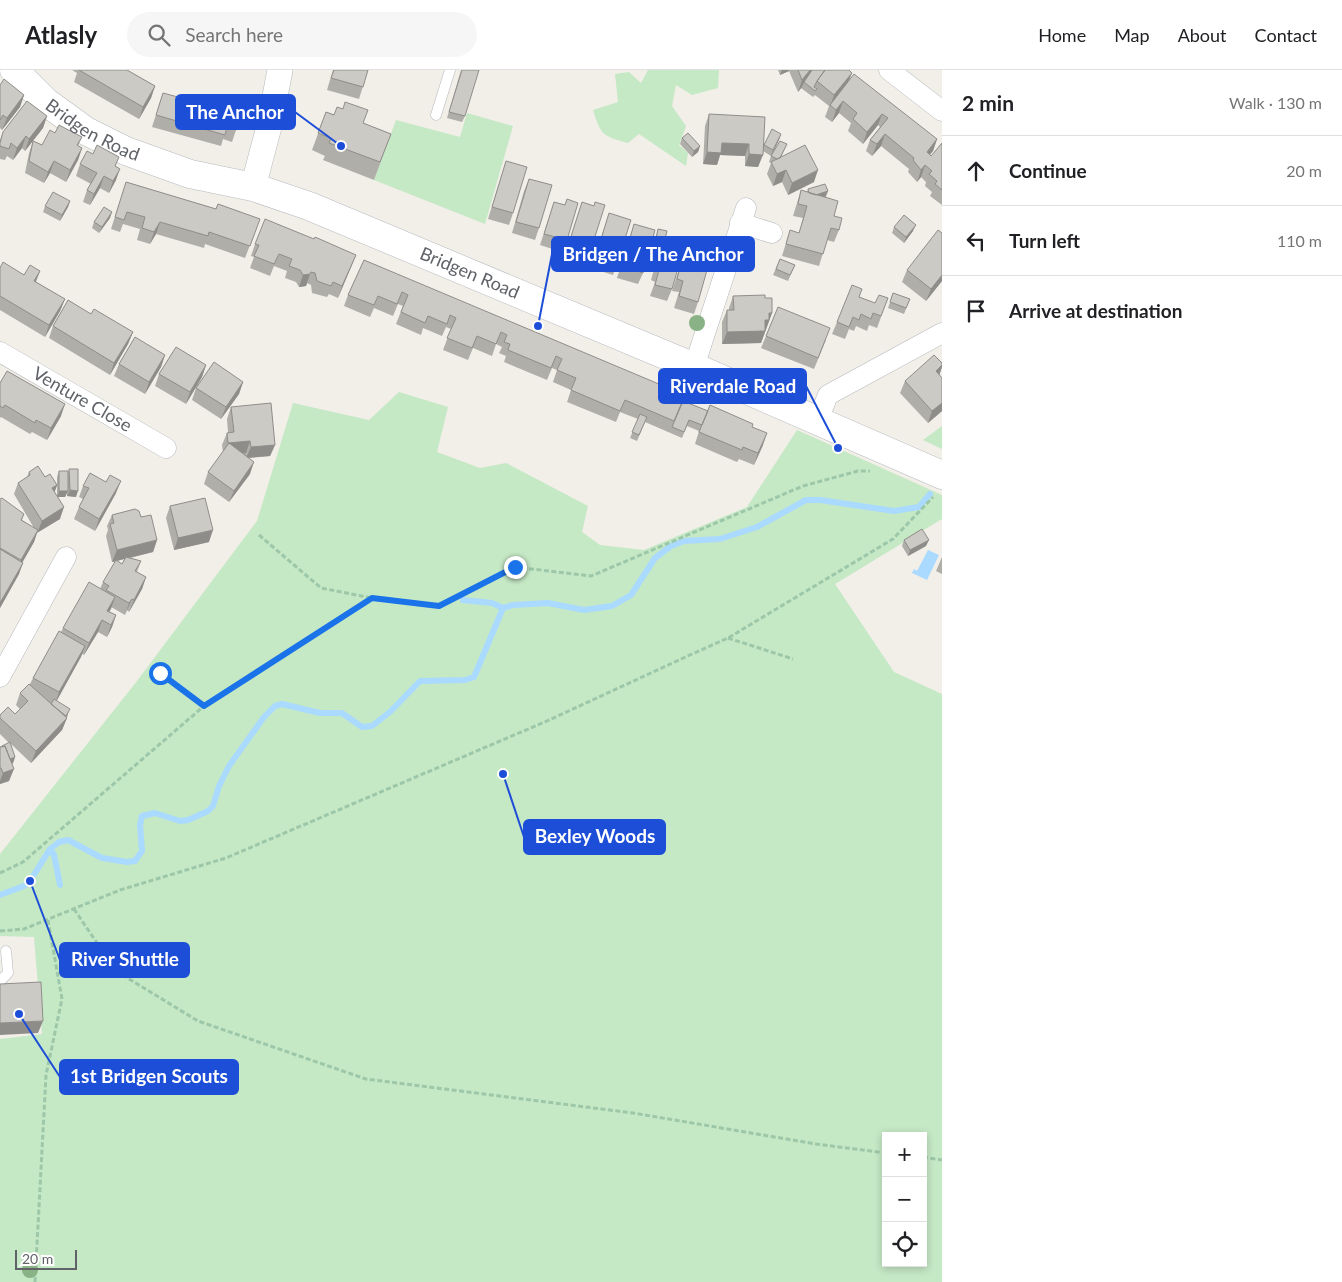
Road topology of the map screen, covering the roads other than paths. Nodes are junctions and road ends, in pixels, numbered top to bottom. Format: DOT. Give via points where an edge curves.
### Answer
graph roads {
  1 [pos="14,70"];
  2 [pos="280,70"];
  3 [pos="450,70"];
  4 [pos="889,70"];
  5 [pos="942,112"];
  6 [pos="436,115"];
  7 [pos="253,187"];
  8 [pos="772,233"];
  9 [pos="942,334"];
  10 [pos="0,352"];
  11 [pos="694,367"];
  12 [pos="818,420"];
  13 [pos="166,448"];
  14 [pos="937,480"];
  15 [pos="66,557"];
  16 [pos="0,677"];
  17 [pos="6,951"];
  18 [pos="0,981"];
  1 -- 7 [label="main road, Bridgen Road" via="46,102 86,131 126,151 190,174"];
  2 -- 7 [label="street"];
  3 -- 6 [label="lane"];
  4 -- 5 [label="street"];
  7 -- 11 [label="main road, Bridgen Road" via="310,206"];
  8 -- 11 [label="street" via="743,216"];
  9 -- 12 [label="street" via="828,395"];
  10 -- 13 [label="street, Venture Close"];
  11 -- 12 [label="main road, Bridgen Road"];
  12 -- 14 [label="main road, Bridgen Road" via="896,454"];
  15 -- 16 [label="street"];
  17 -- 18 [label="lane" via="8,973"];
}
